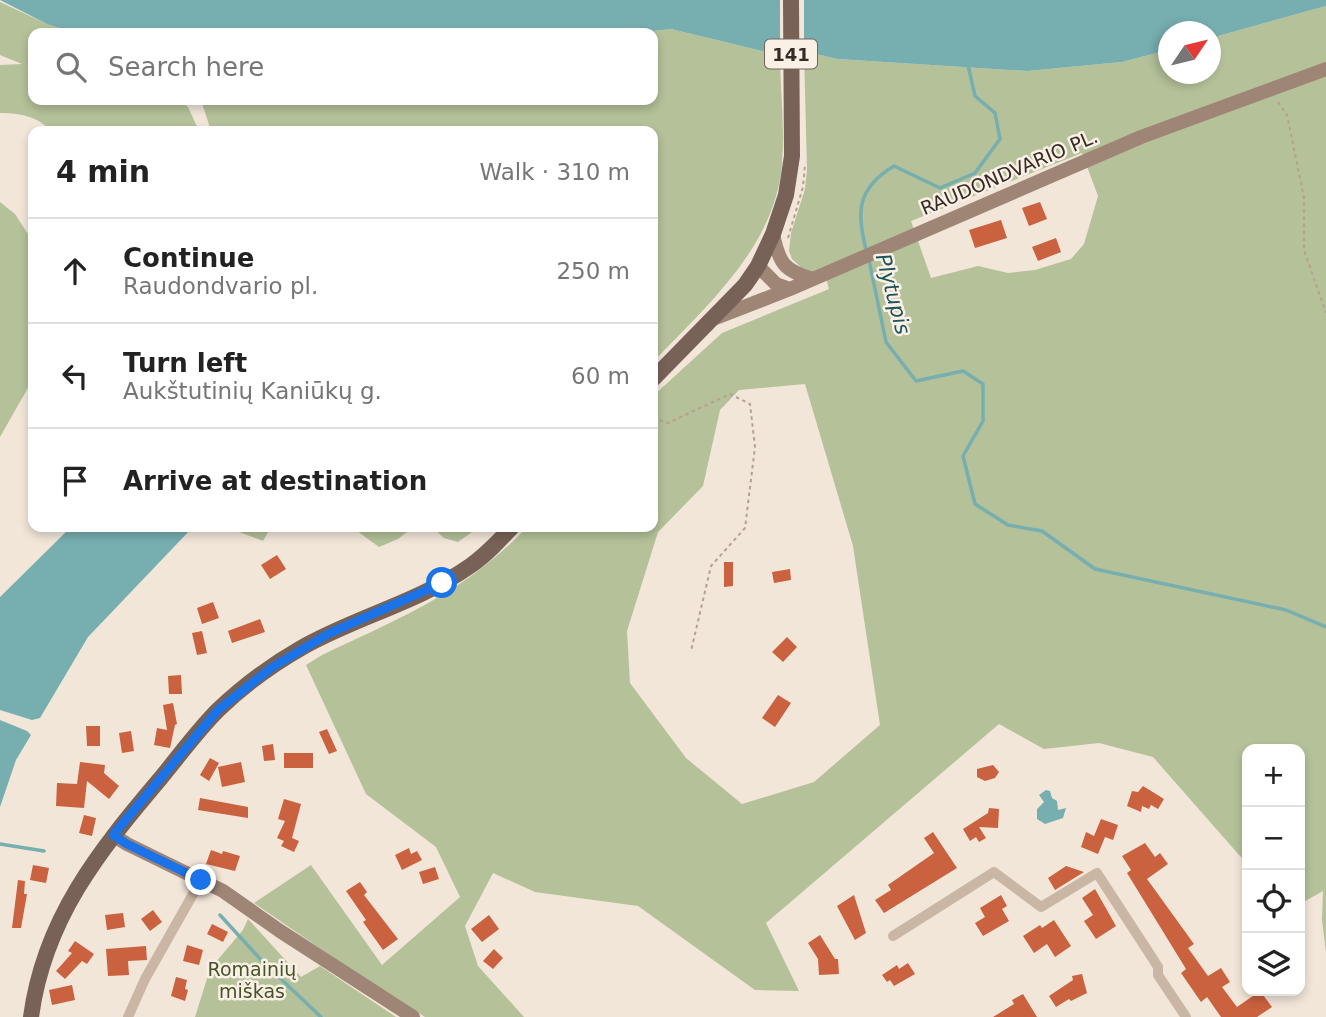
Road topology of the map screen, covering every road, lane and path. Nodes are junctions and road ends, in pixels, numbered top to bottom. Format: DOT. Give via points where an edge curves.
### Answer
graph roads {
  1 [pos="790,0"];
  2 [pos="1326,69"];
  3 [pos="1269,90"];
  4 [pos="773,234"];
  5 [pos="783,265"];
  6 [pos="758,266"];
  7 [pos="813,279"];
  8 [pos="790,289"];
  9 [pos="1326,313"];
  10 [pos="712,320"];
  11 [pos="658,374"];
  12 [pos="658,420"];
  13 [pos="507,532"];
  14 [pos="691,651"];
  15 [pos="113,835"];
  16 [pos="201,880"];
  17 [pos="893,936"];
  18 [pos="31,1017"];
  19 [pos="128,1017"];
  20 [pos="413,1017"];
  21 [pos="1186,1017"];
  1 -- 4 [label="main road, 141" via="791,175"];
  2 -- 3 [label="main road, RAUDONDVARIO PL."];
  3 -- 7 [label="main road, RAUDONDVARIO PL." via="1141,137"];
  3 -- 9 [label="path" via="1287,115 1304,198 1304,250"];
  4 -- 5 [label="main road"];
  4 -- 6 [label="main road, 141"];
  5 -- 6 [label="main road"];
  5 -- 7 [label="main road" via="794,274"];
  6 -- 8 [label="main road" via="776,284"];
  6 -- 10 [label="main road, RAUDONDVARIO PL. / 141"];
  7 -- 8 [label="main road, RAUDONDVARIO PL."];
  8 -- 10 [label="main road, RAUDONDVARIO PL."];
  10 -- 11 [label="main road, RAUDONDVARIO PL. / 141"];
  12 -- 14 [label="path" via="668,423 730,394 750,404 755,447 745,528 711,566"];
  13 -- 15 [label="main road" via="491,550 442,583 328,634 271,668 218,710"];
  15 -- 16 [label="main road"];
  15 -- 18 [label="main road" via="74,891 56,927"];
  16 -- 19 [label="street"];
  16 -- 20 [label="main road"];
  17 -- 21 [label="street" via="994,872 1041,907 1097,873"];
}
